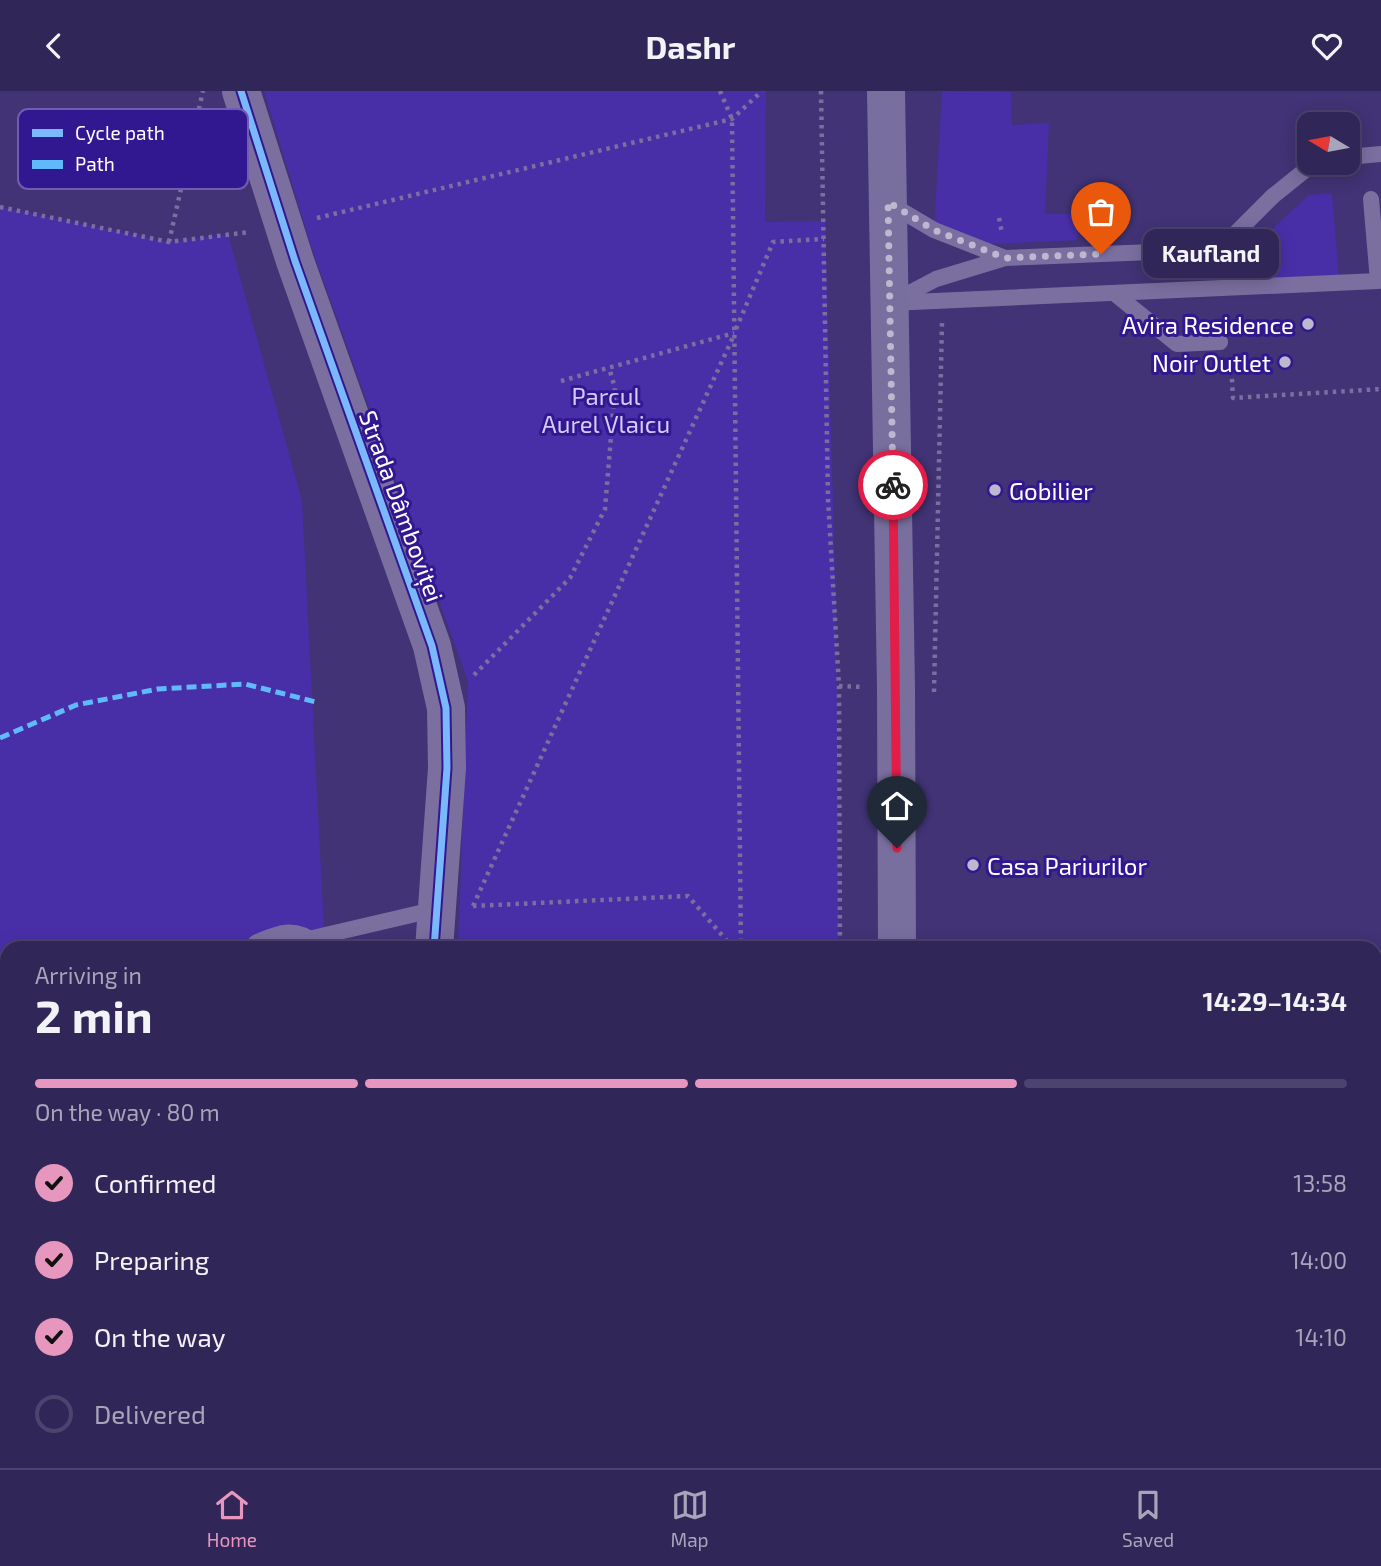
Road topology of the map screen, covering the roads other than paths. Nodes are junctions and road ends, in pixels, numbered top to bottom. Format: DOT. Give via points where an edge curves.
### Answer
graph roads {
  1 [pos="241,91"];
  2 [pos="886,91"];
  3 [pos="245,109"];
  4 [pos="248,124"];
  5 [pos="1381,154"];
  6 [pos="1360,156"];
  7 [pos="1299,175"];
  8 [pos="1371,199"];
  9 [pos="888,202"];
  10 [pos="1005,258"];
  11 [pos="1114,293"];
  12 [pos="891,303"];
  13 [pos="1220,342"];
  14 [pos="455,907"];
  15 [pos="321,941"];
  16 [pos="438,941"];
  17 [pos="897,941"];
  1 -- 3 [label="street, Strada Dâmboviței"];
  2 -- 9 [label="main road"];
  4 -- 14 [label="street, Strada Dâmboviței" via="270,228 432,646 446,708"];
  5 -- 6 [label="lane"];
  7 -- 10 [label="lane" via="1236,233 1213,246"];
  8 -- 11 [label="lane" via="1378,281"];
  9 -- 10 [label="lane" via="934,230"];
  9 -- 12 [label="main road"];
  10 -- 12 [label="lane" via="936,279"];
  11 -- 12 [label="lane"];
  11 -- 13 [label="lane" via="1177,344"];
  12 -- 17 [label="main road"];
  14 -- 15 [label="lane"];
  14 -- 16 [label="street, Strada Dâmboviței"];
}
